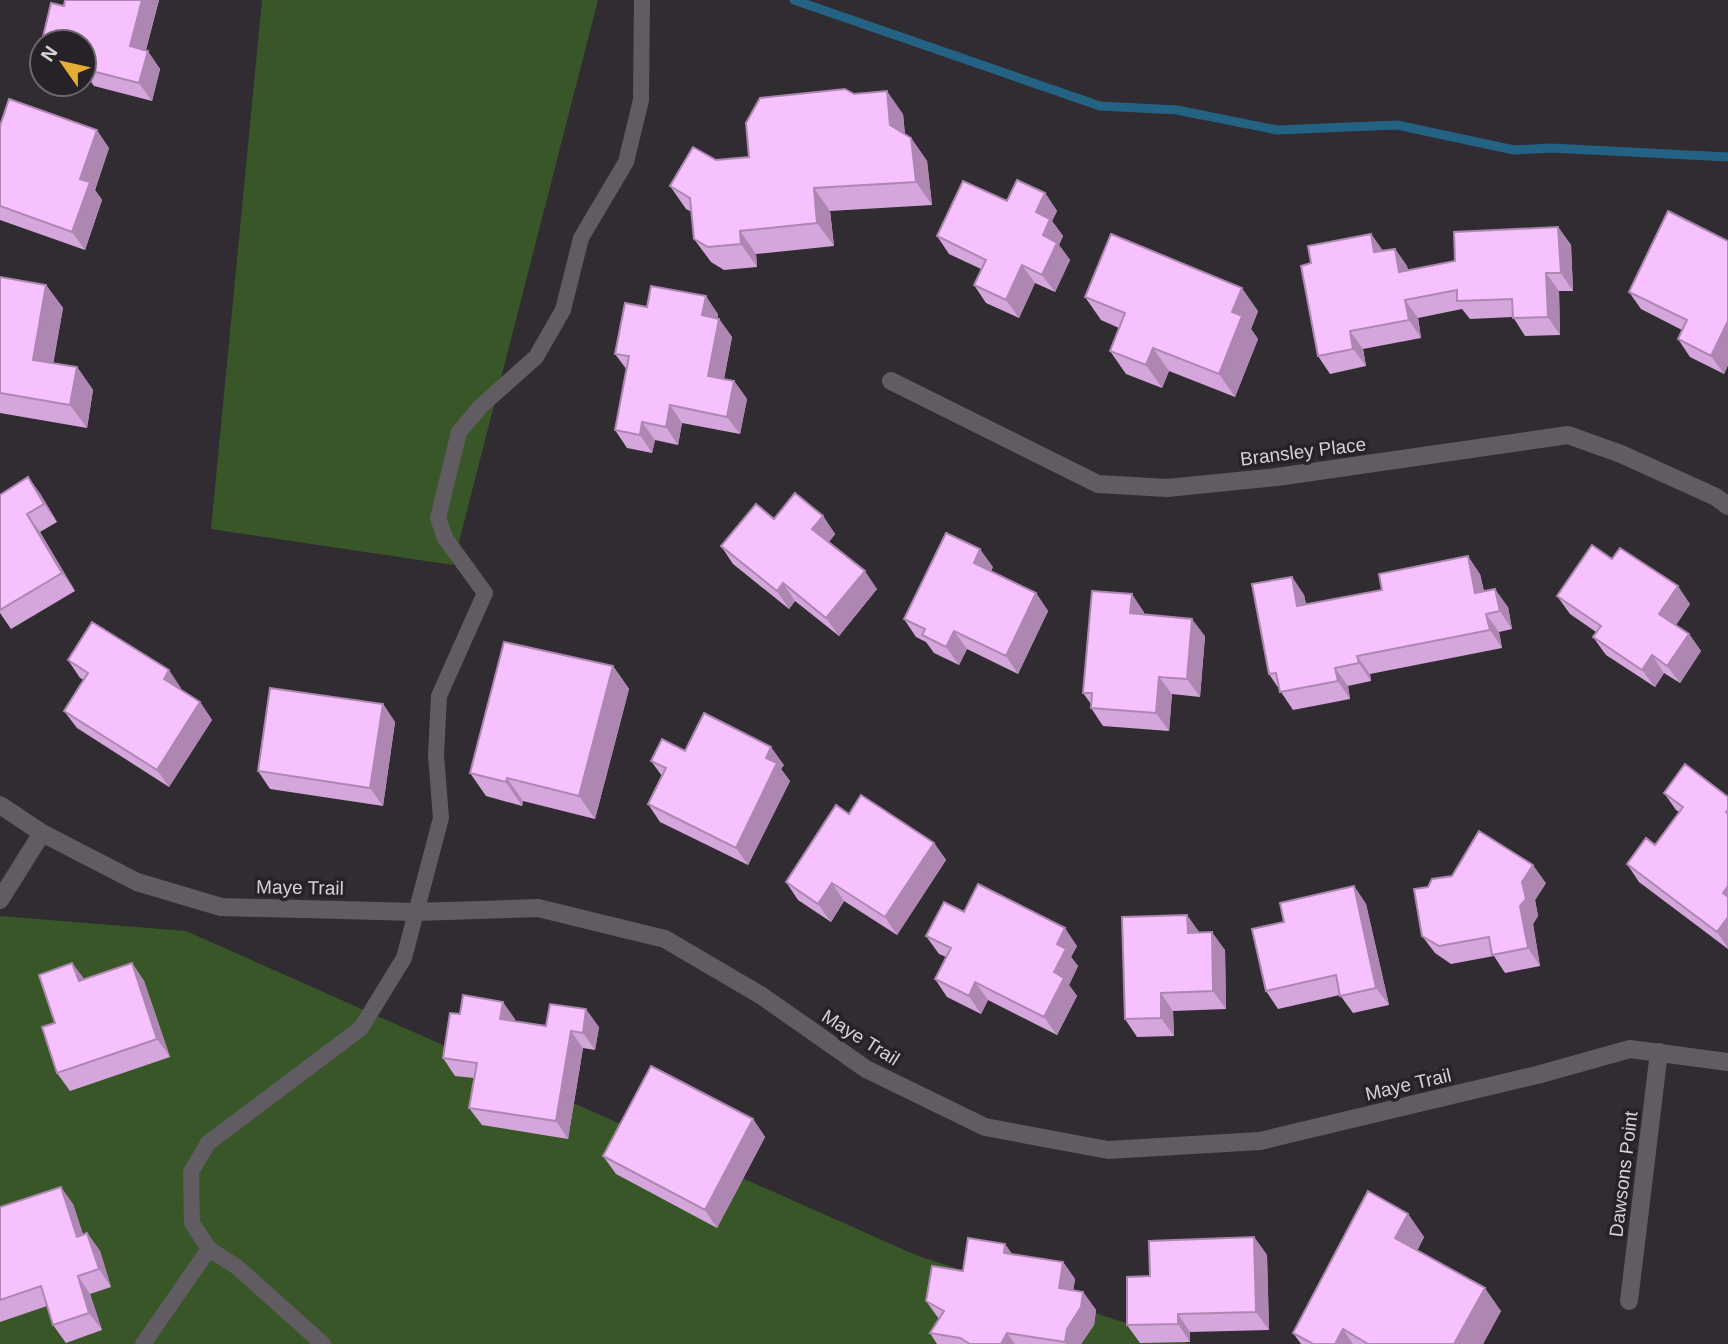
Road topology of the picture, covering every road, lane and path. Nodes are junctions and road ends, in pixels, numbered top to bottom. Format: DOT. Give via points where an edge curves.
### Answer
graph roads {
  1 [pos="642,0"];
  2 [pos="891,381"];
  3 [pos="1728,506"];
  4 [pos="0,805"];
  5 [pos="41,833"];
  6 [pos="0,900"];
  7 [pos="416,912"];
  8 [pos="1659,1052"];
  9 [pos="1728,1062"];
  10 [pos="209,1248"];
  11 [pos="1629,1301"];
  12 [pos="143,1344"];
  13 [pos="323,1344"];
  1 -- 7 [label="lane" via="641,100 626,162 581,238 563,310 536,357 459,432 438,518 445,538 485,593 439,696 436,755 441,818"];
  2 -- 3 [label="street, Bransley Place" via="1098,484 1167,488 1277,477 1568,435 1620,454"];
  4 -- 5 [label="street, Maye Trail"];
  5 -- 6 [label="street"];
  5 -- 7 [label="street, Maye Trail" via="137,882 221,907"];
  7 -- 8 [label="street, Maye Trail" via="538,908 665,939 762,996 866,1069 985,1128 1108,1150 1260,1141 1630,1049"];
  7 -- 10 [label="lane" via="404,958 361,1028 208,1143 191,1172 192,1223"];
  8 -- 9 [label="street, Maye Trail"];
  8 -- 11 [label="street, Dawsons Point"];
  10 -- 12 [label="lane"];
  10 -- 13 [label="lane" via="237,1267"];
}
